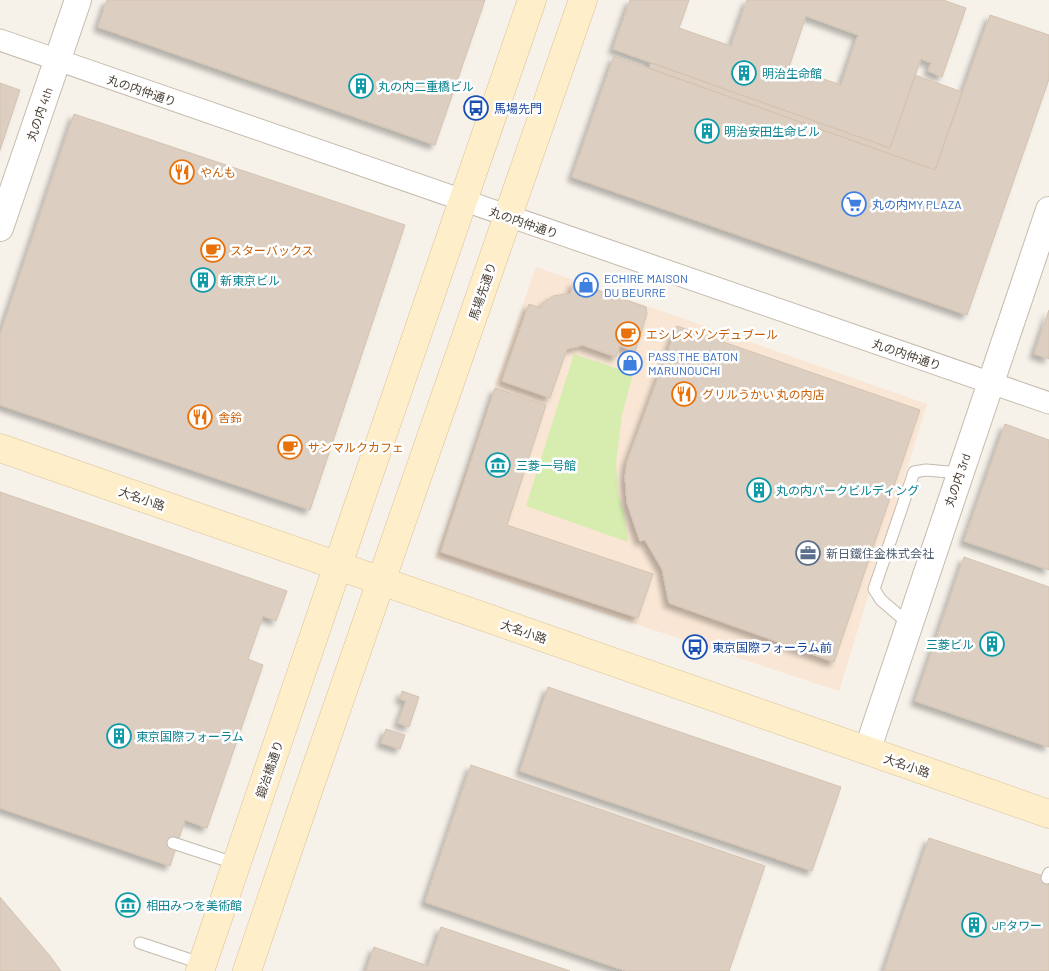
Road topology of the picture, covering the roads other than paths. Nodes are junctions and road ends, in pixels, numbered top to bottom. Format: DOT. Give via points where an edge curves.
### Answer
graph roads {
  1 [pos="78,0"];
  2 [pos="532,0"];
  3 [pos="584,0"];
  4 [pos="0,40"];
  5 [pos="58,60"];
  6 [pos="463,201"];
  7 [pos="1049,210"];
  8 [pos="508,216"];
  9 [pos="0,228"];
  10 [pos="990,383"];
  11 [pos="1049,404"];
  12 [pos="0,448"];
  13 [pos="960,473"];
  14 [pos="338,566"];
  15 [pos="381,581"];
  16 [pos="909,624"];
  17 [pos="866,751"];
  18 [pos="1049,814"];
  19 [pos="173,843"];
  20 [pos="237,864"];
  21 [pos="140,942"];
  22 [pos="202,967"];
  23 [pos="246,971"];
  1 -- 5 [label="street, 丸の内 4th"];
  2 -- 6 [label="main road"];
  3 -- 8 [label="main road, 馬場先通り"];
  4 -- 5 [label="street, 丸の内仲通り"];
  5 -- 6 [label="street, 丸の内仲通り"];
  5 -- 9 [label="street, 丸の内 4th"];
  6 -- 8 [label="street, 丸の内仲通り"];
  6 -- 14 [label="main road"];
  7 -- 10 [label="street, 丸の内 3rd"];
  8 -- 10 [label="street, 丸の内仲通り"];
  8 -- 15 [label="main road, 馬場先通り"];
  10 -- 11 [label="street, 丸の内仲通り"];
  10 -- 13 [label="street, 丸の内 3rd"];
  12 -- 14 [label="main road, 大名小路"];
  13 -- 16 [label="street, 丸の内 3rd"];
  13 -- 16 [label="lane" via="914,472 874,589 881,600"];
  14 -- 15 [label="main road, 大名小路"];
  14 -- 20 [label="main road, 鍛冶橋通り"];
  15 -- 17 [label="main road, 大名小路"];
  15 -- 23 [label="main road"];
  16 -- 17 [label="street, 丸の内 3rd"];
  17 -- 18 [label="main road, 大名小路"];
  19 -- 20 [label="lane"];
  20 -- 22 [label="main road, 鍛冶橋通り"];
  21 -- 22 [label="lane"];
}
